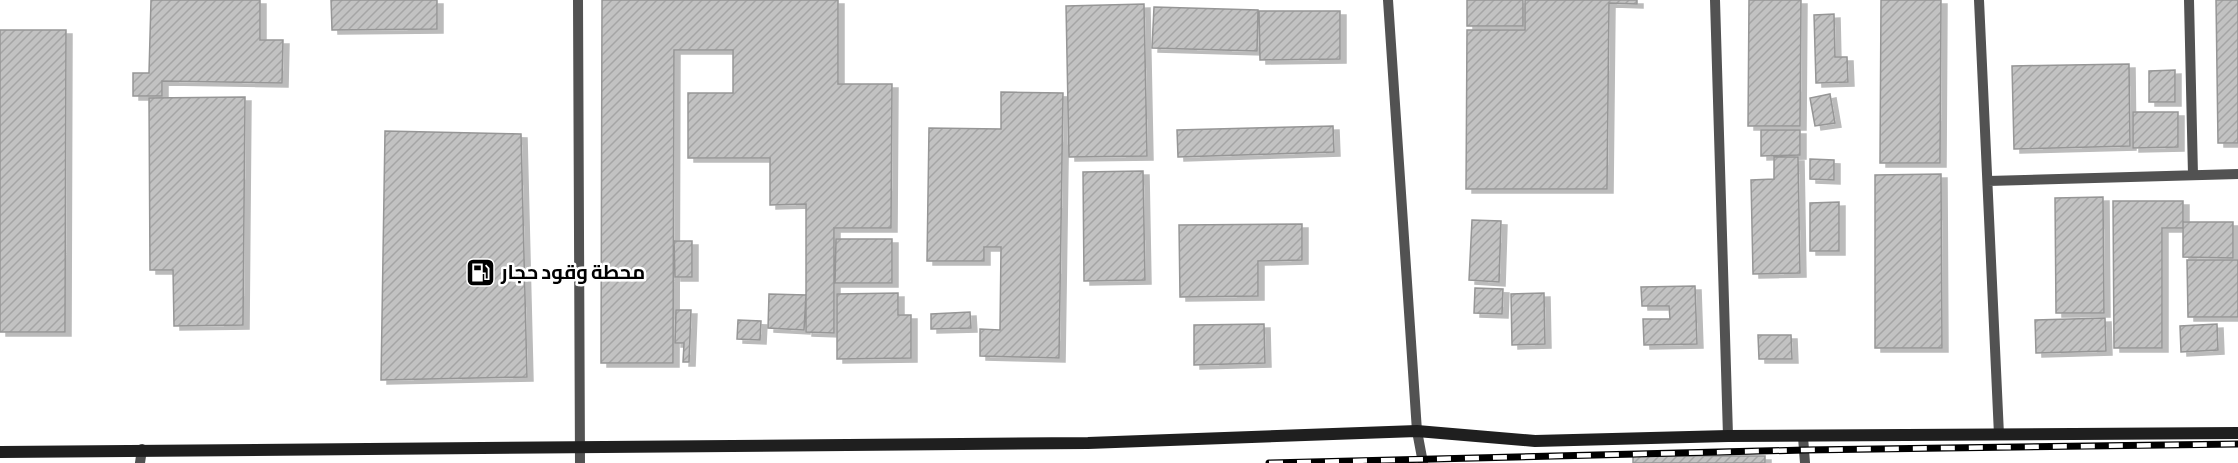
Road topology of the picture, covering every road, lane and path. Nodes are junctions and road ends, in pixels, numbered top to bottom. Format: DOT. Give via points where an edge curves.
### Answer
graph roads {
  1 [pos="578,0"];
  2 [pos="1388,0"];
  3 [pos="1715,0"];
  4 [pos="1979,0"];
  5 [pos="2189,0"];
  6 [pos="2238,174"];
  7 [pos="2193,176"];
  8 [pos="1988,181"];
  9 [pos="1417,431"];
  10 [pos="2238,433"];
  11 [pos="1728,435"];
  12 [pos="1999,435"];
  13 [pos="1803,437"];
  14 [pos="580,447"];
  15 [pos="142,449"];
  16 [pos="0,452"];
  17 [pos="140,463"];
  18 [pos="580,463"];
  19 [pos="1423,463"];
  20 [pos="1805,463"];
  1 -- 14 [label="lane"];
  2 -- 9 [label="lane"];
  3 -- 11 [label="lane"];
  4 -- 8 [label="lane"];
  5 -- 7 [label="lane"];
  6 -- 7 [label="lane"];
  7 -- 8 [label="lane"];
  8 -- 12 [label="lane"];
  9 -- 11 [label="street" via="1535,441"];
  9 -- 14 [label="street" via="1088,443"];
  9 -- 19 [label="lane"];
  10 -- 12 [label="street"];
  11 -- 13 [label="street"];
  12 -- 13 [label="street"];
  13 -- 20 [label="lane"];
  14 -- 15 [label="street"];
  14 -- 18 [label="lane"];
  15 -- 16 [label="street"];
  15 -- 17 [label="lane"];
}
